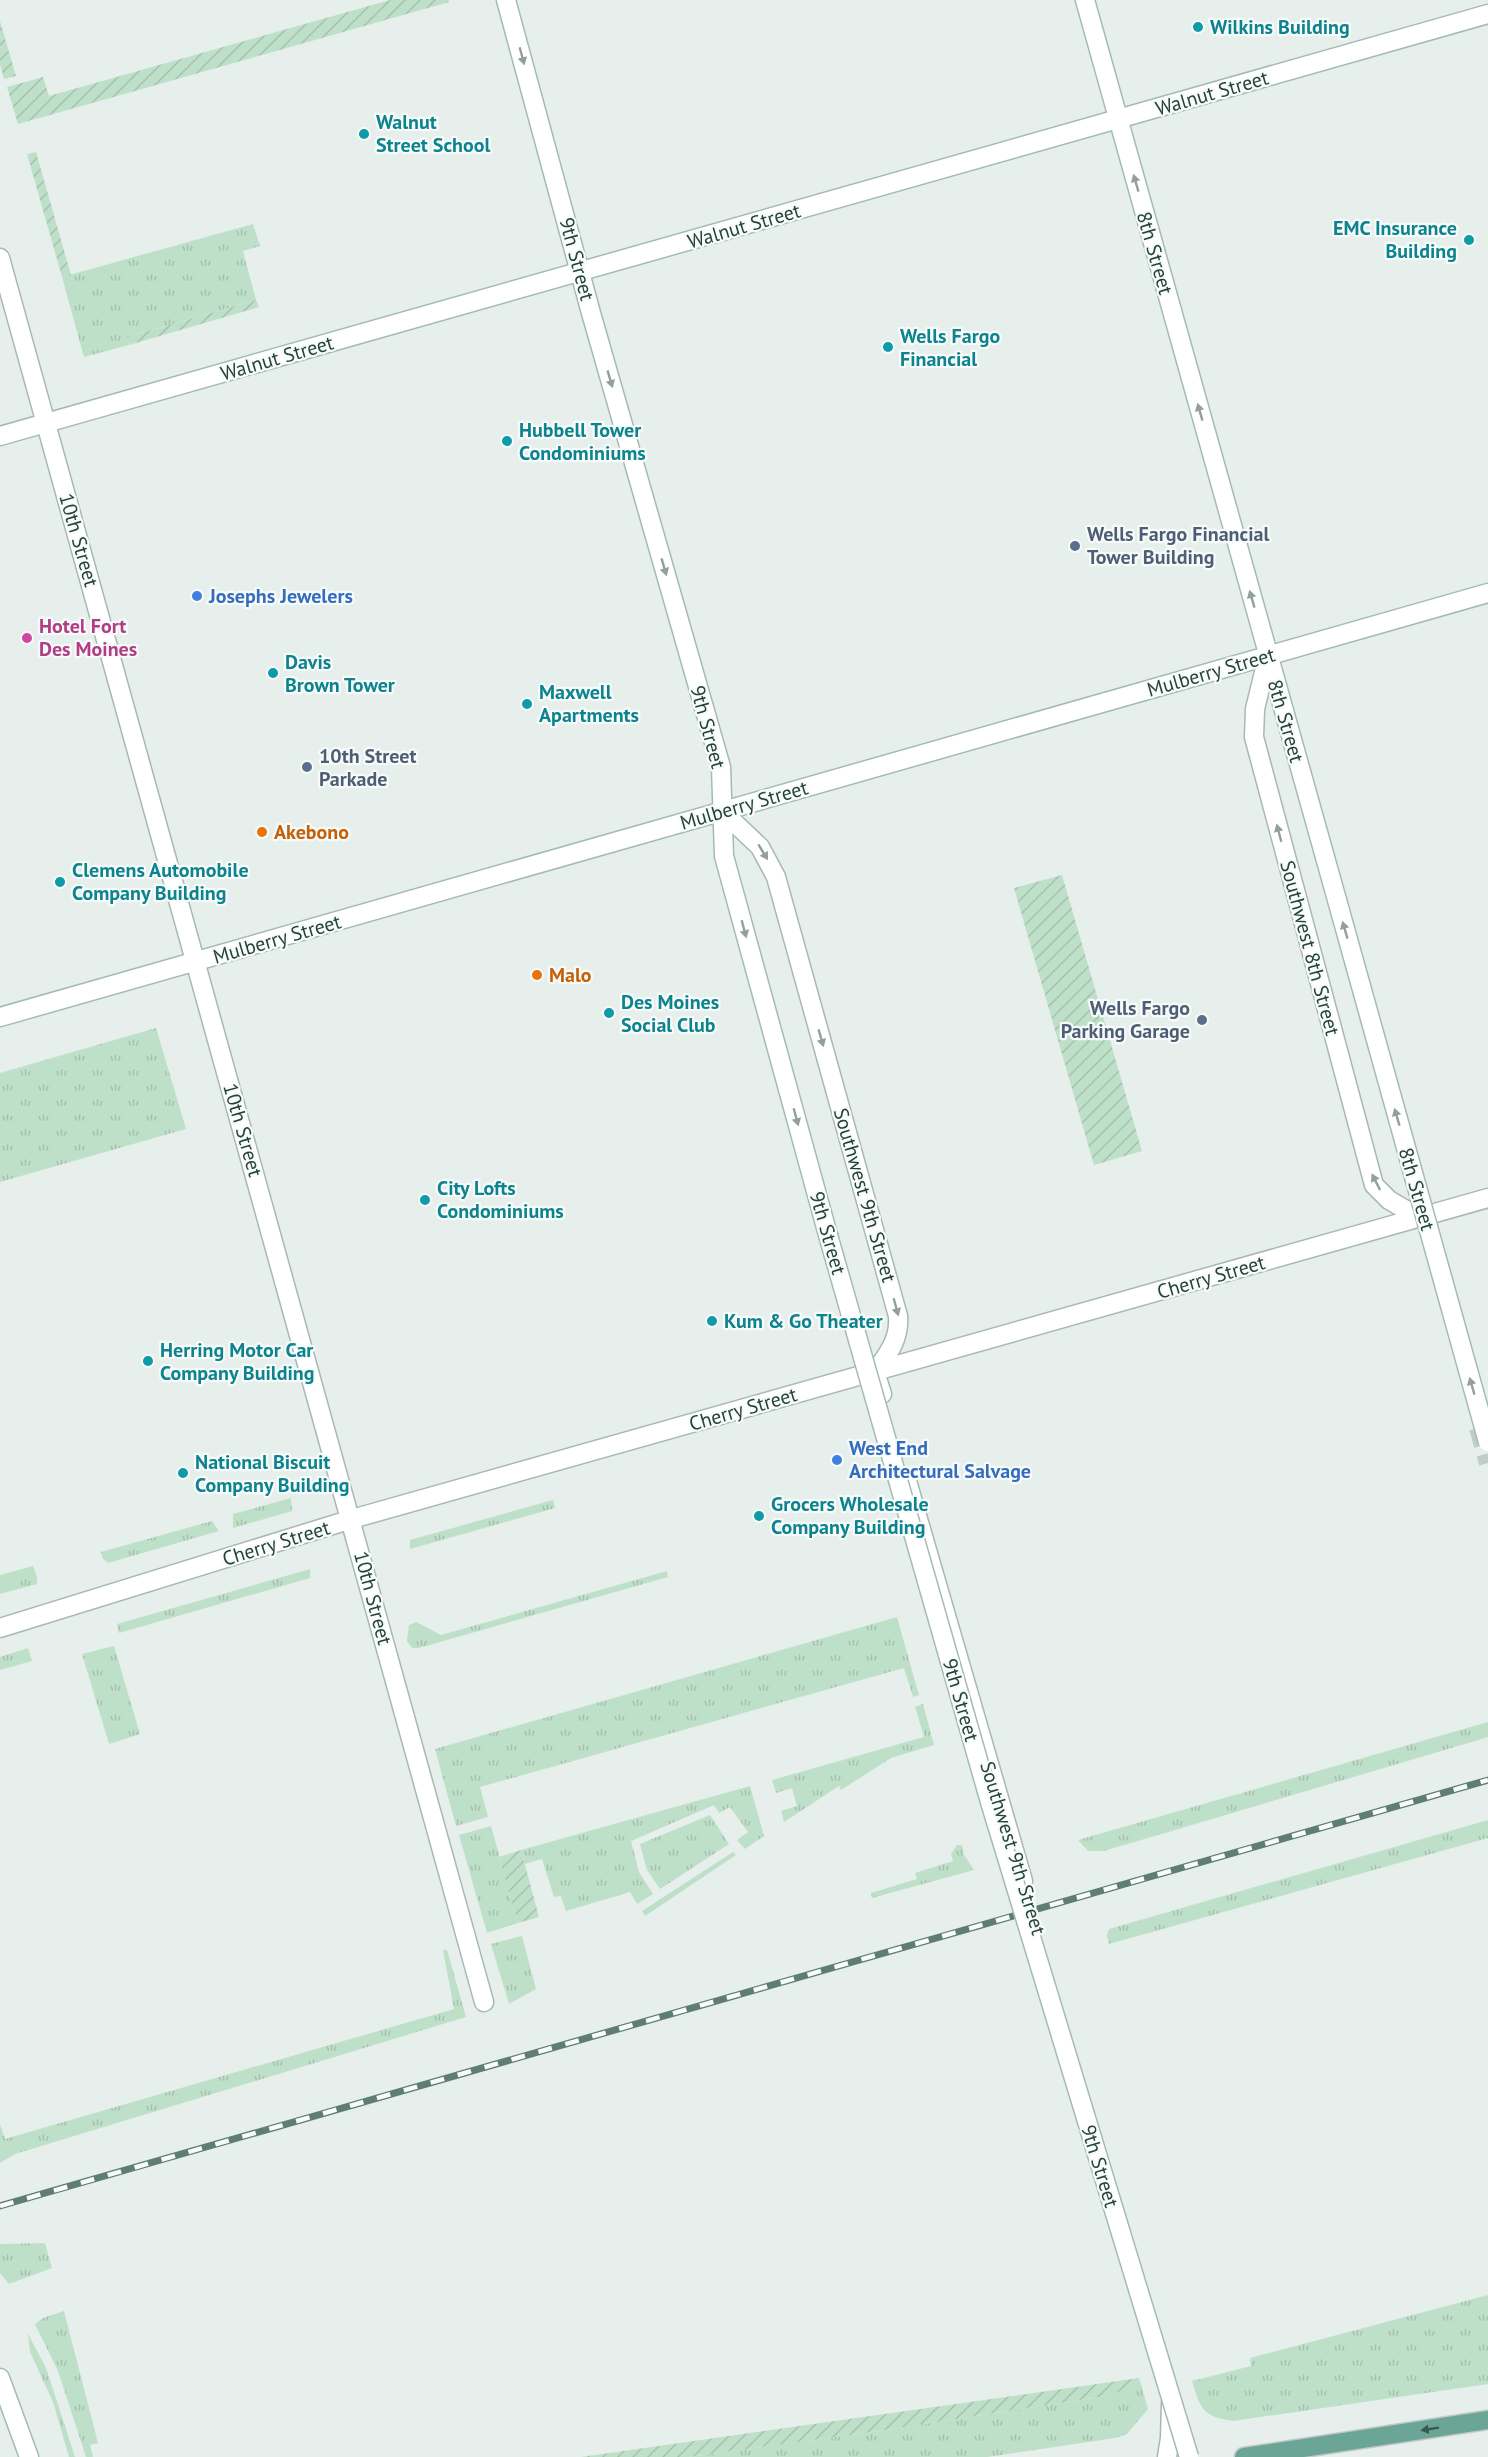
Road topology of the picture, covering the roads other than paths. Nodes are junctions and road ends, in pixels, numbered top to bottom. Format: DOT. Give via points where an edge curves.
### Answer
graph roads {
  1 [pos="506,0"];
  2 [pos="1085,0"];
  3 [pos="1488,14"];
  4 [pos="1119,120"];
  5 [pos="0,258"];
  6 [pos="581,272"];
  7 [pos="46,422"];
  8 [pos="0,436"];
  9 [pos="1488,593"];
  10 [pos="1268,656"];
  11 [pos="722,810"];
  12 [pos="196,962"];
  13 [pos="0,1017"];
  14 [pos="1488,1198"];
  15 [pos="1420,1218"];
  16 [pos="875,1372"];
  17 [pos="1488,1442"];
  18 [pos="352,1519"];
  19 [pos="0,1628"];
  20 [pos="484,2002"];
  21 [pos="0,2378"];
  22 [pos="1488,2420"];
  23 [pos="29,2457"];
  24 [pos="1167,2457"];
  25 [pos="1189,2457"];
  26 [pos="1244,2457"];
  1 -- 6 [label="street, 9th Street, one-way"];
  2 -- 4 [label="street, 8th Street"];
  3 -- 4 [label="street, Walnut Street"];
  4 -- 6 [label="street, Walnut Street"];
  10 -- 4 [label="street, 8th Street, one-way"];
  5 -- 7 [label="street, 10th Street"];
  6 -- 7 [label="street, Walnut Street"];
  6 -- 11 [label="street, 9th Street, one-way" via="721,767"];
  7 -- 8 [label="street, Walnut Street"];
  7 -- 12 [label="street, 10th Street"];
  9 -- 10 [label="street, Mulberry Street"];
  10 -- 11 [label="street, Mulberry Street"];
  15 -- 10 [label="street, Southwest 8th Street, one-way" via="1389,1200 1374,1185 1254,737 1255,709"];
  17 -- 10 [label="street, 8th Street, one-way, bridge"];
  11 -- 12 [label="street, Mulberry Street"];
  11 -- 16 [label="street, Southwest 9th Street, one-way" via="760,847 776,877 898,1316 899,1329 893,1346"];
  11 -- 25 [label="street, 9th Street, one-way, bridge" via="724,856 828,1235 990,1802"];
  12 -- 13 [label="street, Mulberry Street"];
  12 -- 18 [label="street, 10th Street"];
  14 -- 15 [label="street, Cherry Street"];
  15 -- 16 [label="street, Cherry Street"];
  16 -- 18 [label="street, Cherry Street"];
  16 -- 24 [label="street, Southwest 9th Street" via="1168,2366 1172,2409"];
  18 -- 19 [label="street, Cherry Street"];
  18 -- 20 [label="street, 10th Street"];
  21 -- 23 [label="street"];
  22 -- 26 [label="main road, one-way"];
}
